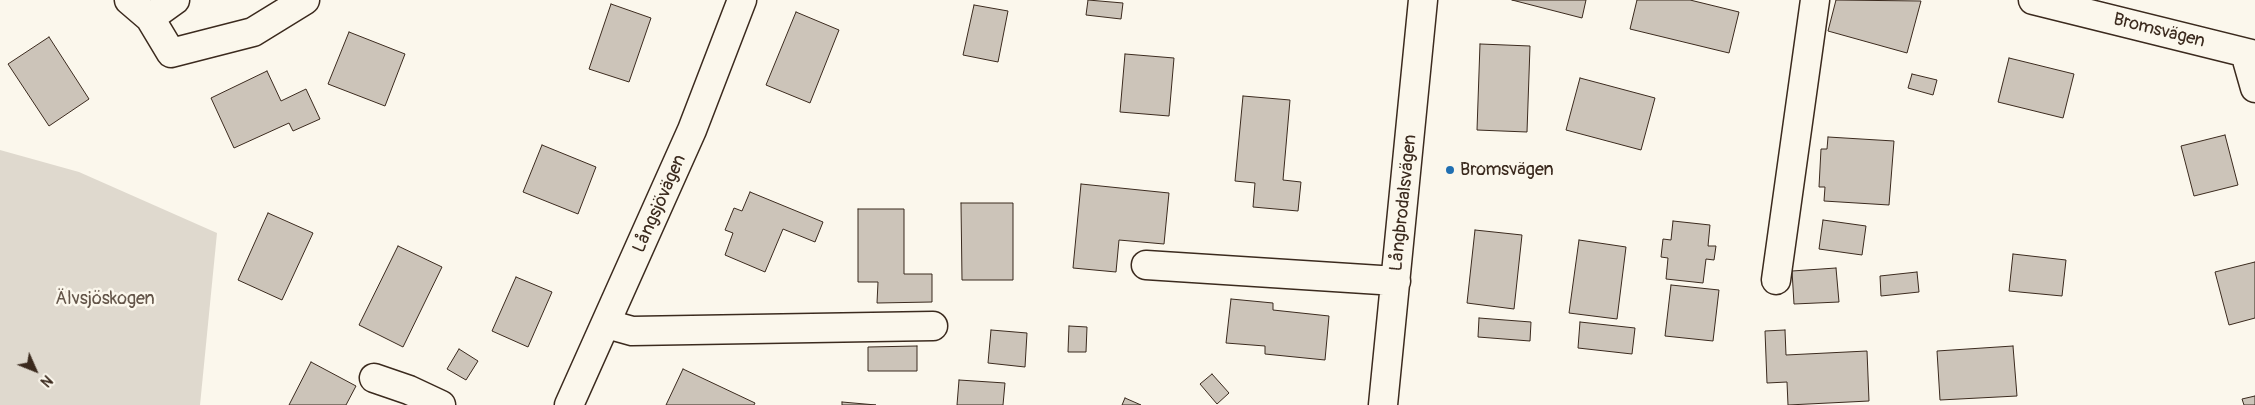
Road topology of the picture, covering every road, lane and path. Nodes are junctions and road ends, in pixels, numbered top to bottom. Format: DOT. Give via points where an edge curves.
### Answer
graph roads {
  1 [pos="129,0"];
  2 [pos="175,0"];
  3 [pos="305,0"];
  4 [pos="742,0"];
  5 [pos="1423,0"];
  6 [pos="1815,0"];
  7 [pos="2033,0"];
  8 [pos="155,27"];
  9 [pos="2250,54"];
  10 [pos="2255,88"];
  11 [pos="1146,266"];
  12 [pos="1776,280"];
  13 [pos="1396,281"];
  14 [pos="607,324"];
  15 [pos="933,326"];
  16 [pos="374,378"];
  17 [pos="441,405"];
  18 [pos="569,405"];
  19 [pos="1383,405"];
  1 -- 8 [label="street"];
  2 -- 8 [label="street"];
  3 -- 8 [label="street" via="253,32 171,53"];
  4 -- 14 [label="street, Långsjövägen" via="692,130"];
  5 -- 13 [label="street, Långbrodalsvägen"];
  6 -- 12 [label="street"];
  7 -- 9 [label="street, Bromsvägen"];
  9 -- 10 [label="street"];
  11 -- 13 [label="street"];
  13 -- 19 [label="street, Långbrodalsvägen"];
  14 -- 15 [label="street" via="632,331"];
  14 -- 18 [label="street, Långsjövägen"];
  16 -- 17 [label="street"];
}
